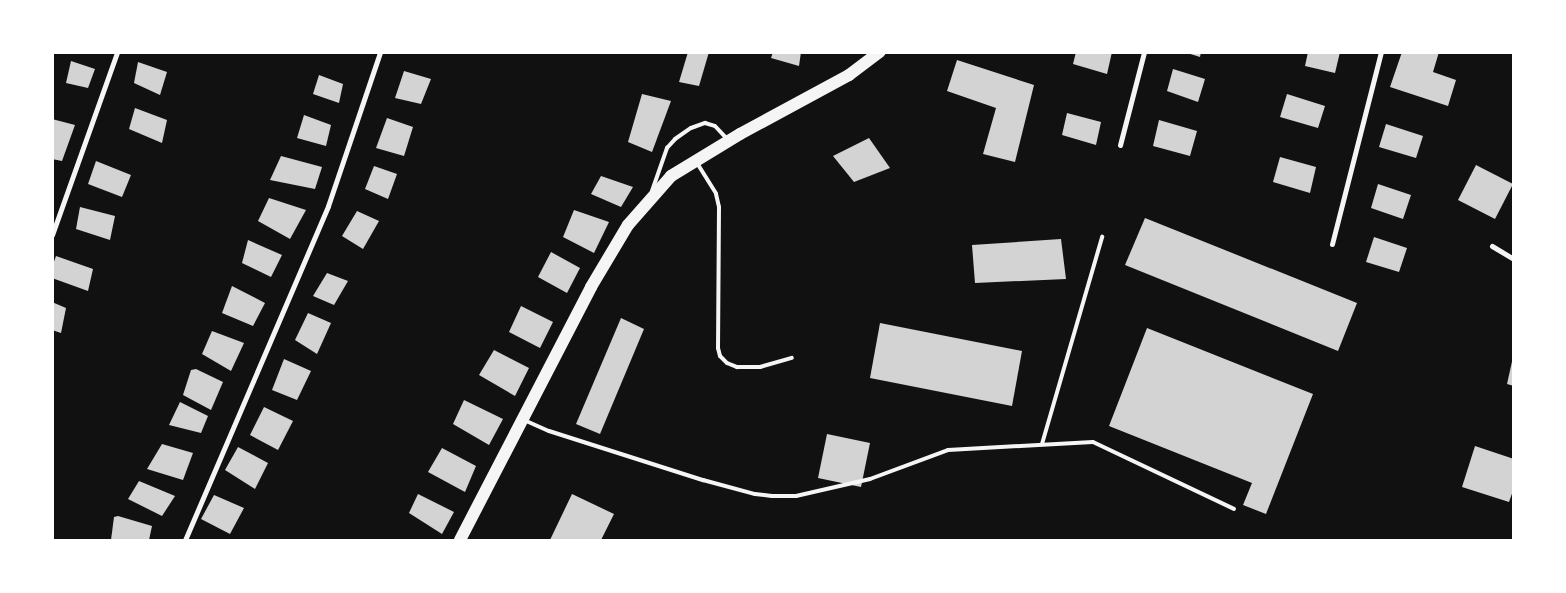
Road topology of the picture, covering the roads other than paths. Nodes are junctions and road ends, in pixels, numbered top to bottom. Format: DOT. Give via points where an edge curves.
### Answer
graph roads {
  1 [pos="117,52"];
  2 [pos="380,52"];
  3 [pos="880,52"];
  4 [pos="1144,52"];
  5 [pos="1381,52"];
  6 [pos="729,141"];
  7 [pos="1120,145"];
  8 [pos="696,161"];
  9 [pos="648,202"];
  10 [pos="52,235"];
  11 [pos="1102,237"];
  12 [pos="1332,244"];
  13 [pos="1492,246"];
  14 [pos="1514,259"];
  15 [pos="792,358"];
  16 [pos="522,419"];
  17 [pos="1042,444"];
  18 [pos="1234,509"];
  19 [pos="185,540"];
  20 [pos="460,540"];
  1 -- 10 [label="street"];
  2 -- 19 [label="street" via="328,206"];
  3 -- 6 [label="main road" via="849,75"];
  4 -- 7 [label="street"];
  5 -- 12 [label="street"];
  6 -- 8 [label="main road"];
  6 -- 9 [label="lane" via="715,126 704,123 675,139 667,148"];
  8 -- 9 [label="main road" via="671,176"];
  8 -- 15 [label="lane" via="716,194 719,207 720,356 737,367 760,367"];
  9 -- 16 [label="main road" via="628,225 591,287"];
  11 -- 17 [label="lane"];
  13 -- 14 [label="street"];
  16 -- 17 [label="lane" via="549,431 703,480 772,496 796,496 870,479 948,450"];
  16 -- 20 [label="main road"];
  17 -- 18 [label="lane" via="1093,442"];
}
